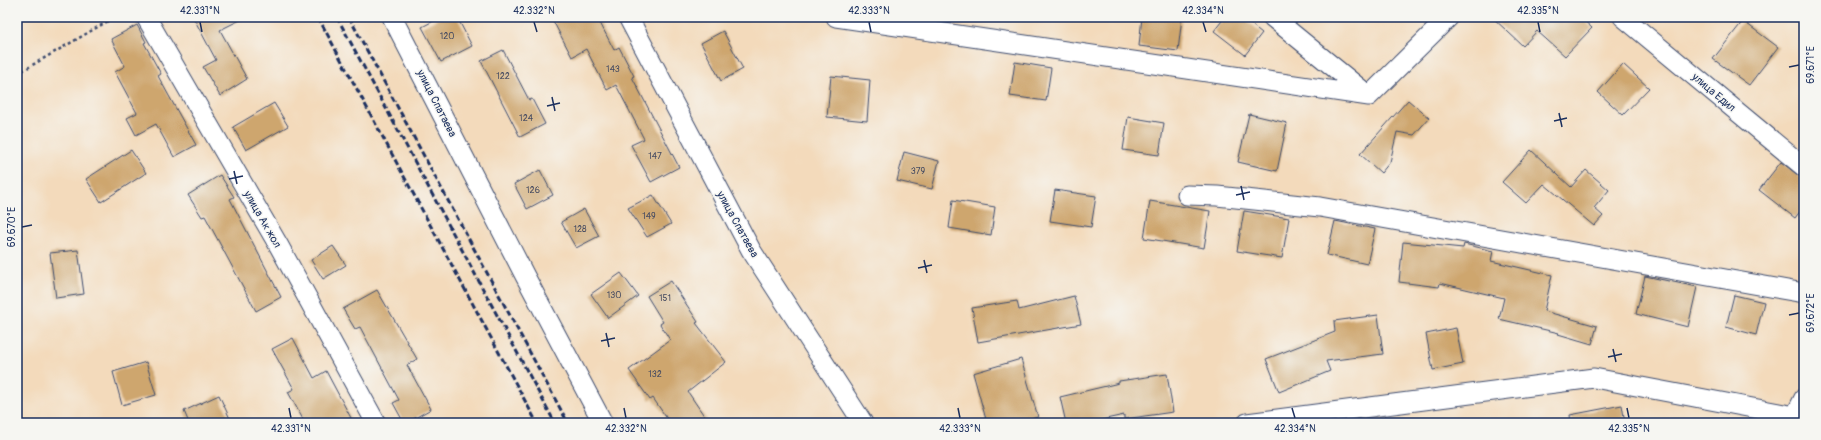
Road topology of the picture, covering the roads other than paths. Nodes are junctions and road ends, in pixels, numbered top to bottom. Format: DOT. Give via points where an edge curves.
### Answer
graph roads {
  1 [pos="146,17"];
  2 [pos="392,17"];
  3 [pos="628,17"];
  4 [pos="836,17"];
  5 [pos="1272,17"];
  6 [pos="1449,17"];
  7 [pos="1623,17"];
  8 [pos="1368,96"];
  9 [pos="1804,167"];
  10 [pos="1187,195"];
  11 [pos="1804,293"];
  12 [pos="1804,398"];
  13 [pos="1795,420"];
  14 [pos="376,423"];
  15 [pos="603,423"];
  16 [pos="863,423"];
  17 [pos="1247,423"];
  1 -- 14 [label="street, улица Ак жол" via="279,246"];
  2 -- 15 [label="street, улица Спатаева"];
  3 -- 16 [label="street, улица Спатаева" via="751,250"];
  4 -- 8 [label="street"];
  5 -- 8 [label="street"];
  6 -- 8 [label="street"];
  7 -- 9 [label="street, улица Едил"];
  10 -- 11 [label="street" via="1320,207"];
  12 -- 13 [label="street"];
  13 -- 17 [label="street" via="1594,378"];
}
